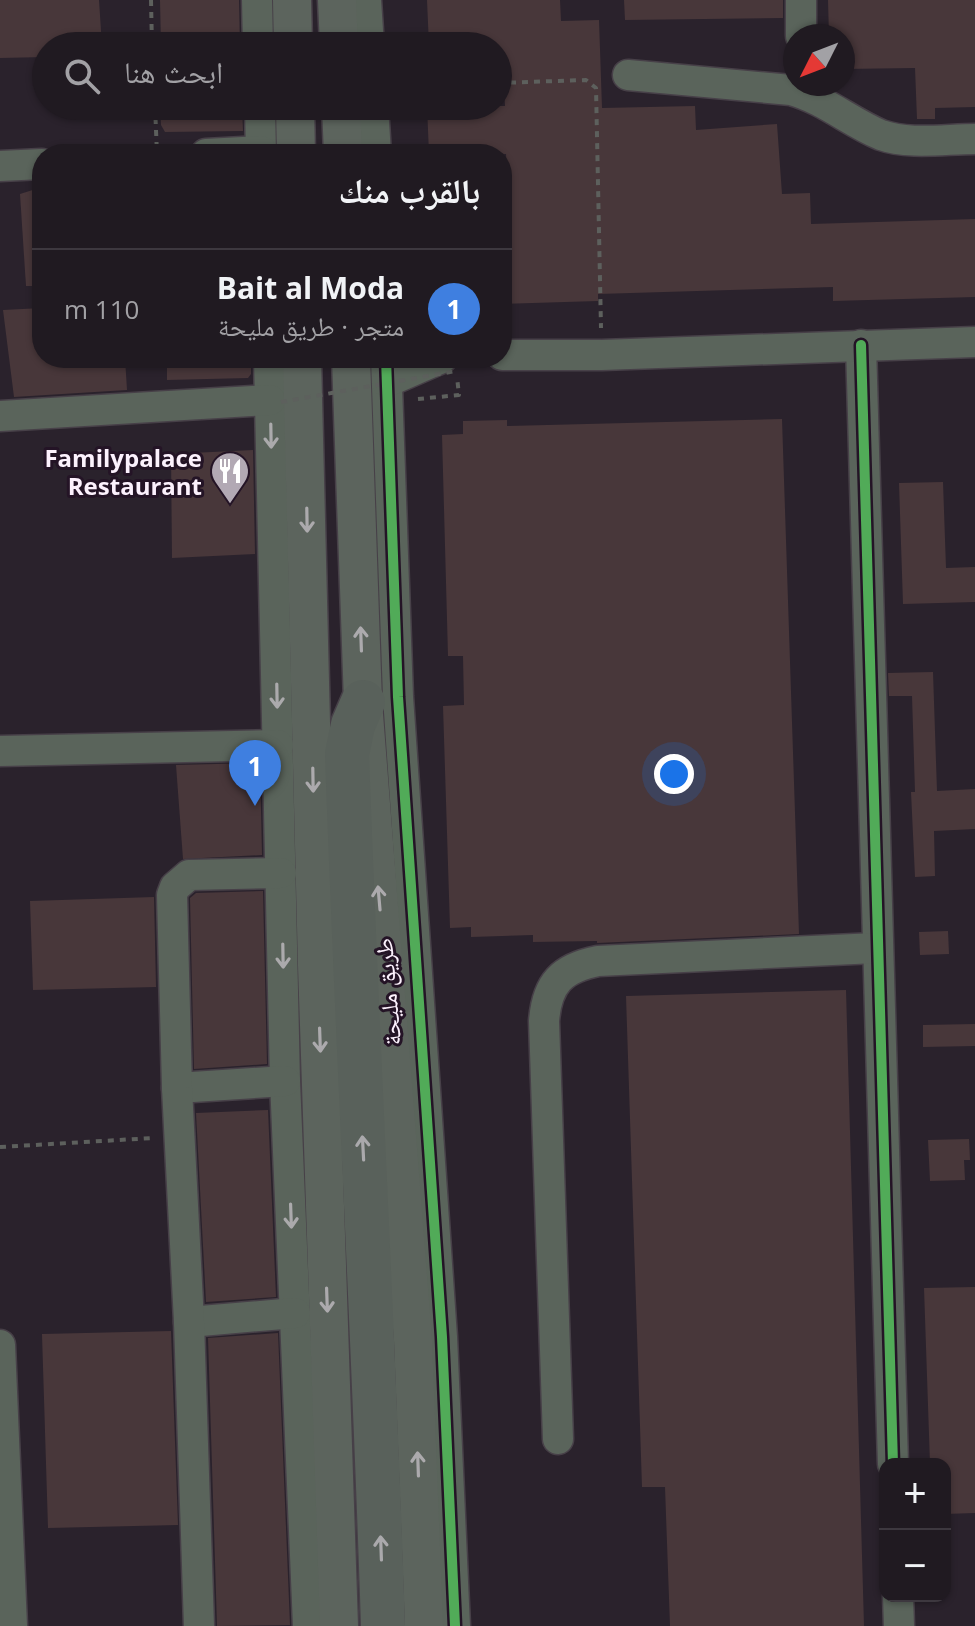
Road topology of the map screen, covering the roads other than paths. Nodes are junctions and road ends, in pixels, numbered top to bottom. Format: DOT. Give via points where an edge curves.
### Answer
graph roads {
  1 [pos="257,0"];
  2 [pos="292,0"];
  3 [pos="337,0"];
  4 [pos="366,0"];
  5 [pos="801,0"];
  6 [pos="801,24"];
  7 [pos="258,32"];
  8 [pos="293,32"];
  9 [pos="338,32"];
  10 [pos="368,32"];
  11 [pos="628,75"];
  12 [pos="783,87"];
  13 [pos="816,96"];
  14 [pos="264,120"];
  15 [pos="288,120"];
  16 [pos="342,120"];
  17 [pos="374,120"];
  18 [pos="975,139"];
  19 [pos="271,144"];
  20 [pos="277,144"];
  21 [pos="343,144"];
  22 [pos="375,144"];
  23 [pos="32,164"];
  24 [pos="0,166"];
  25 [pos="975,342"];
  26 [pos="861,345"];
  27 [pos="512,355"];
  28 [pos="270,368"];
  29 [pos="302,368"];
  30 [pos="351,368"];
  31 [pos="434,368"];
  32 [pos="387,381"];
  33 [pos="275,401"];
  34 [pos="0,416"];
  35 [pos="363,702"];
  36 [pos="278,745"];
  37 [pos="0,751"];
  38 [pos="281,873"];
  39 [pos="876,948"];
  40 [pos="285,1081"];
  41 [pos="177,1088"];
  42 [pos="295,1313"];
  43 [pos="189,1322"];
  44 [pos="0,1345"];
  45 [pos="2,1426"];
  46 [pos="558,1439"];
  47 [pos="893,1458"];
  48 [pos="4,1518"];
  49 [pos="898,1602"];
  50 [pos="12,1626"];
  51 [pos="199,1626"];
  52 [pos="308,1626"];
  53 [pos="339,1626"];
  54 [pos="383,1626"];
  55 [pos="424,1626"];
  56 [pos="455,1626"];
  57 [pos="899,1626"];
  1 -- 7 [label="street"];
  2 -- 8 [label="main road"];
  3 -- 9 [label="main road"];
  4 -- 10 [label="street"];
  5 -- 6 [label="street"];
  11 -- 12 [label="street"];
  13 -- 18 [label="street" via="884,136"];
  14 -- 19 [label="street"];
  15 -- 20 [label="main road"];
  16 -- 21 [label="main road"];
  17 -- 22 [label="street"];
  23 -- 24 [label="street"];
  25 -- 26 [label="street"];
  26 -- 27 [label="street"];
  26 -- 39 [label="street"];
  28 -- 33 [label="street"];
  29 -- 53 [label="main road, one-way"];
  35 -- 30 [label="main road, طريق مليحة, one-way"];
  31 -- 32 [label="street"];
  32 -- 56 [label="street" via="398,697 442,1337"];
  33 -- 34 [label="street"];
  33 -- 36 [label="street, one-way"];
  54 -- 35 [label="highway, one-way" via="347,754"];
  55 -- 35 [label="main road, طريق مليحة, one-way" via="413,1340"];
  36 -- 37 [label="street"];
  36 -- 38 [label="street"];
  38 -- 40 [label="street, one-way"];
  38 -- 41 [label="street" via="189,875 175,887"];
  39 -- 46 [label="street" via="598,961 575,966 558,980 546,999 544,1021"];
  39 -- 47 [label="street"];
  40 -- 41 [label="street"];
  40 -- 42 [label="street, one-way"];
  41 -- 43 [label="street"];
  42 -- 43 [label="street"];
  42 -- 52 [label="street"];
  43 -- 51 [label="street"];
  44 -- 45 [label="street"];
  45 -- 48 [label="street"];
  48 -- 50 [label="street"];
  49 -- 57 [label="street"];
}
